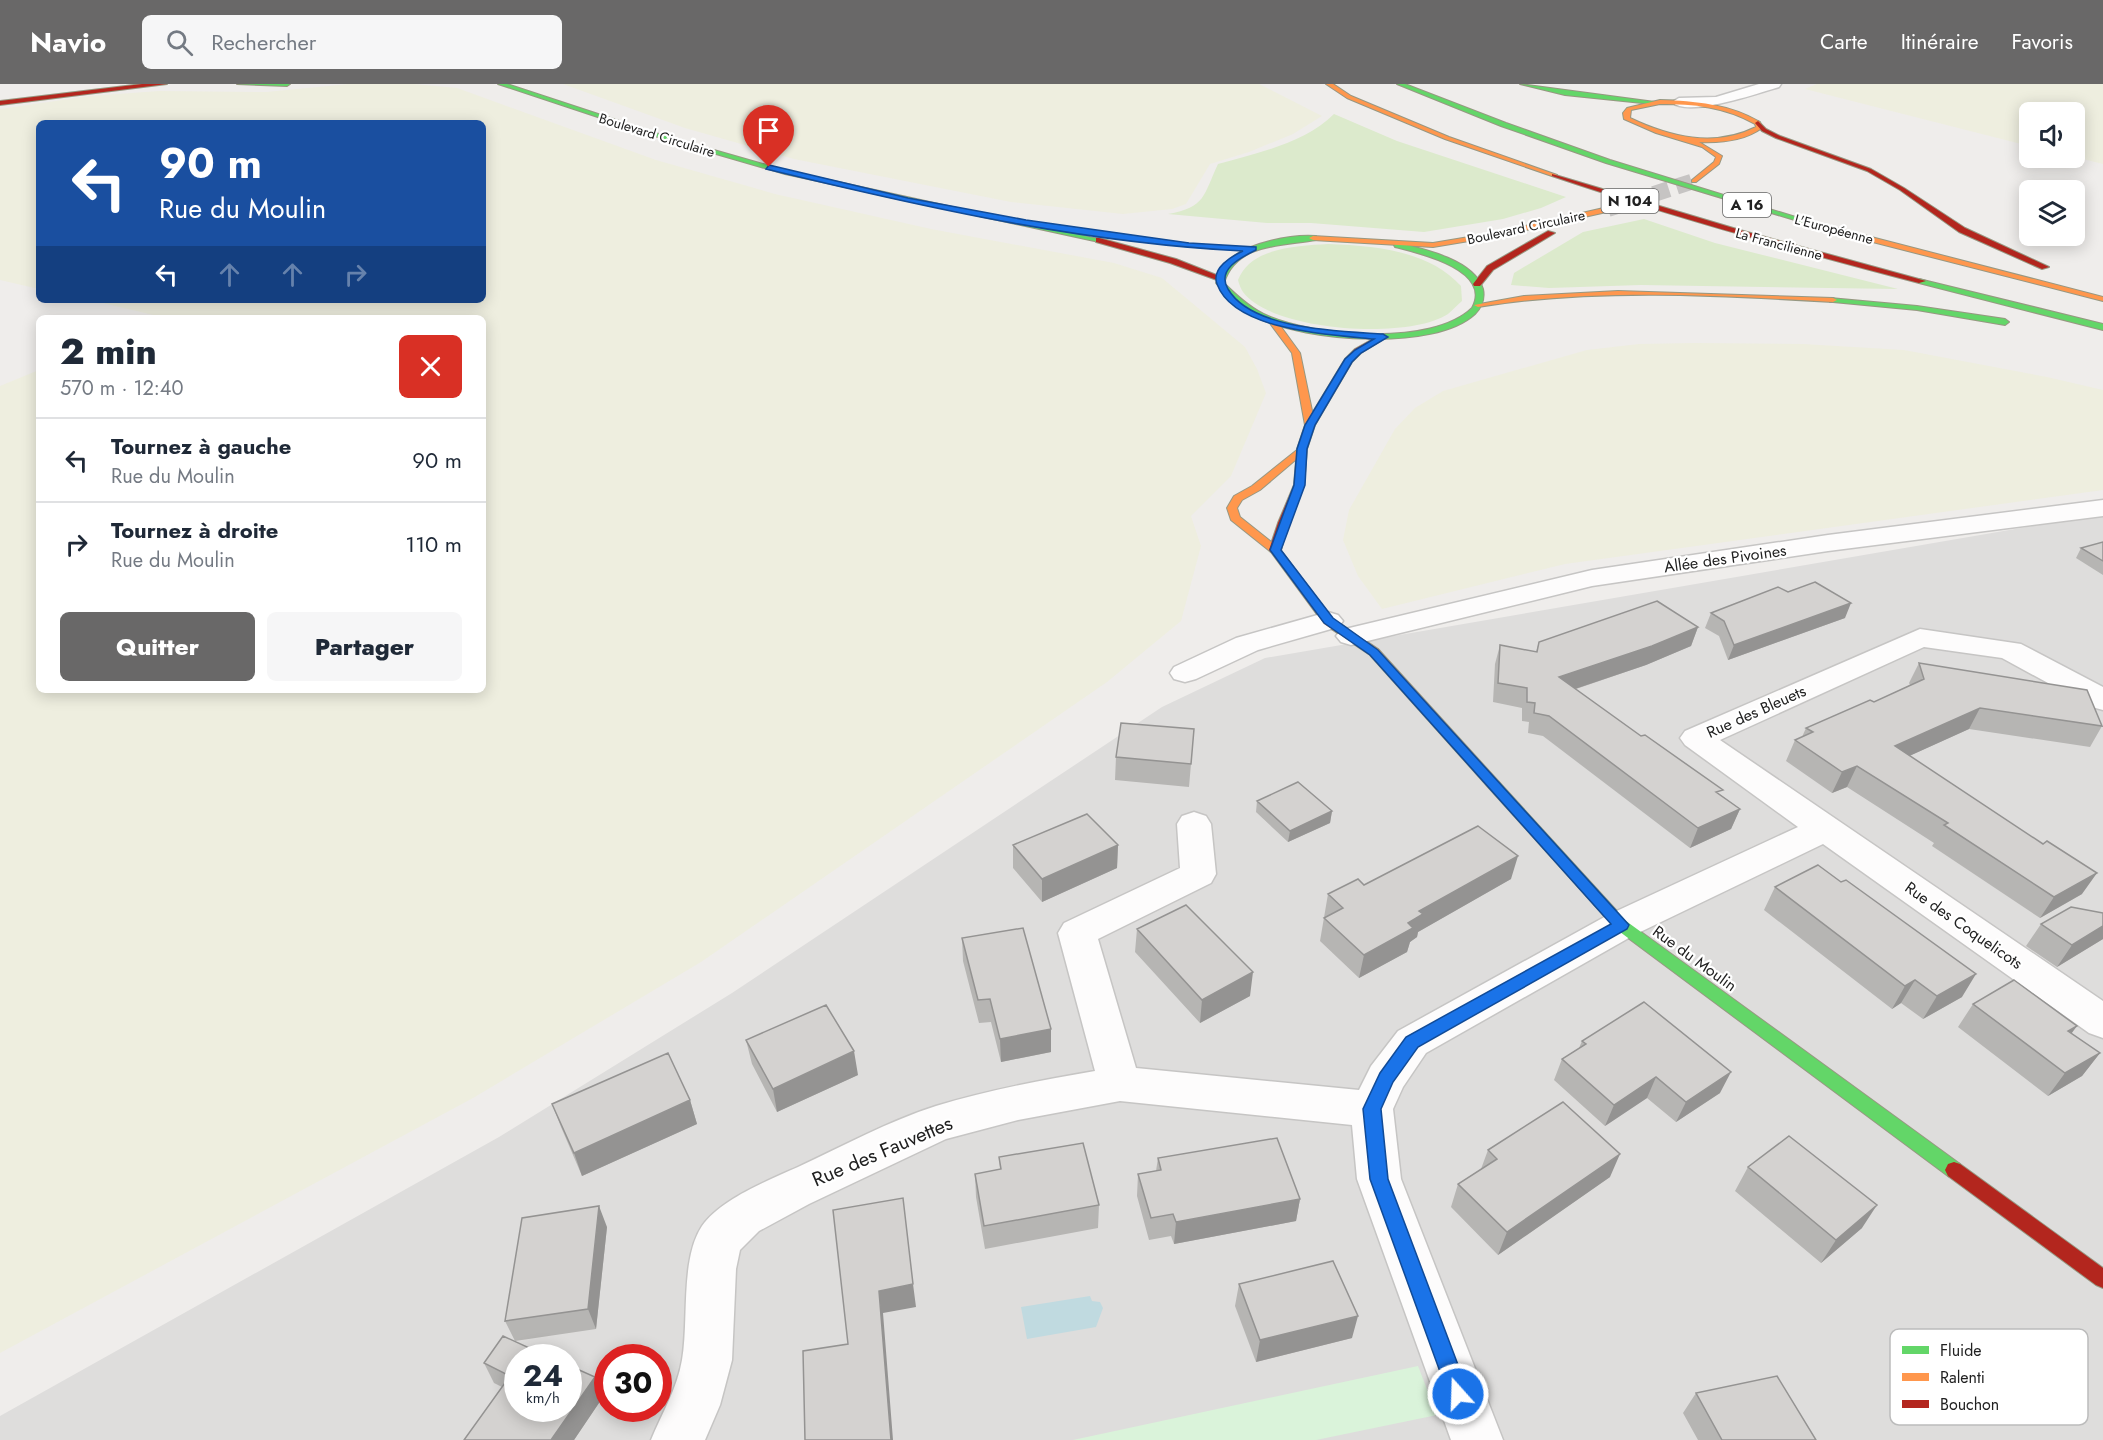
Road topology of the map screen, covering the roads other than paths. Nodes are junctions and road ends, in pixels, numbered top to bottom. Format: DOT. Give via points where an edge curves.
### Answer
graph roads {
  1 [pos="77,84"];
  2 [pos="164,84"];
  3 [pos="240,84"];
  4 [pos="287,84"];
  5 [pos="501,84"];
  6 [pos="1400,84"];
  7 [pos="1523,84"];
  8 [pos="1774,84"];
  9 [pos="1323,86"];
  10 [pos="1384,88"];
  11 [pos="1565,93"];
  12 [pos="0,94"];
  13 [pos="1742,95"];
  14 [pos="1660,102"];
  15 [pos="1679,102"];
  16 [pos="0,103"];
  17 [pos="1627,119"];
  18 [pos="1754,120"];
  19 [pos="1669,135"];
  20 [pos="1728,170"];
  21 [pos="1026,222"];
  22 [pos="1153,241"];
  23 [pos="1398,245"];
  24 [pos="1220,248"];
  25 [pos="1253,249"];
  26 [pos="1220,278"];
  27 [pos="1477,284"];
  28 [pos="2103,287"];
  29 [pos="2103,299"];
  30 [pos="1478,305"];
  31 [pos="2103,310"];
  32 [pos="1273,322"];
  33 [pos="2024,326"];
  34 [pos="2103,327"];
  35 [pos="1383,337"];
  36 [pos="1310,425"];
  37 [pos="1302,449"];
  38 [pos="2103,508"];
  39 [pos="1275,550"];
  40 [pos="1340,628"];
  41 [pos="1185,673"];
  42 [pos="2103,700"];
  43 [pos="1194,824"];
  44 [pos="1825,829"];
  45 [pos="1622,925"];
  46 [pos="2103,1022"];
  47 [pos="1120,1084"];
  48 [pos="1372,1109"];
  49 [pos="2103,1279"];
  50 [pos="677,1440"];
  51 [pos="1477,1440"];
  1 -- 12 [label="main road"];
  2 -- 16 [label="main road"];
  3 -- 4 [label="main road"];
  5 -- 21 [label="main road, Boulevard Circulaire" via="750,163 908,200"];
  6 -- 29 [label="main road, L'Européenne / A 16" via="1516,130 1695,189 1902,248"];
  7 -- 11 [label="main road"];
  8 -- 13 [label="street"];
  9 -- 34 [label="main road, La Francilienne / N 104" via="1448,138 1715,227"];
  10 -- 31 [label="main road, La Francilienne / N 104" via="1563,158 1701,203"];
  11 -- 14 [label="main road"];
  11 -- 17 [label="main road" via="1618,110"];
  13 -- 15 [label="street"];
  13 -- 18 [label="street" via="1734,103"];
  14 -- 15 [label="main road"];
  14 -- 17 [label="main road" via="1629,109"];
  15 -- 18 [label="main road" via="1718,107"];
  17 -- 19 [label="main road"];
  18 -- 19 [label="main road" via="1759,128 1744,143"];
  18 -- 28 [label="main road" via="1778,137 1869,170 1962,230 2014,255"];
  19 -- 20 [label="main road" via="1704,146 1719,156 1717,163 1694,181"];
  21 -- 22 [label="main road, Boulevard Circulaire"];
  21 -- 26 [label="main road, Boulevard Circulaire" via="1143,252"];
  23 -- 25 [label="main road" via="1334,238 1302,239"];
  23 -- 27 [label="main road" via="1449,262 1467,272"];
  23 -- 27 [label="main road, Boulevard Circulaire" via="1432,245 1493,235 1608,209 1538,239 1490,268"];
  24 -- 25 [label="main road"];
  25 -- 26 [label="main road" via="1224,267"];
  26 -- 32 [label="main road" via="1228,297"];
  27 -- 30 [label="main road" via="1481,295"];
  30 -- 33 [label="main road" via="1538,296 1751,295 1895,305"];
  30 -- 35 [label="main road" via="1469,315 1434,330"];
  32 -- 35 [label="main road" via="1305,330"];
  32 -- 36 [label="main road, Rue du Moulin" via="1296,353"];
  35 -- 36 [label="main road, Rue du Moulin" via="1348,361"];
  36 -- 37 [label="main road, Rue du Moulin"];
  37 -- 39 [label="main road, Rue du Moulin" via="1299,485"];
  37 -- 39 [label="main road, Rue du Moulin" via="1272,476 1238,498 1232,508 1235,518"];
  38 -- 40 [label="street, Allée des Pivoines" via="1592,578"];
  39 -- 40 [label="main road, Rue du Moulin"];
  40 -- 41 [label="street, Allée des Pivoines" via="1247,644"];
  40 -- 45 [label="main road, Rue du Moulin" via="1374,652"];
  42 -- 44 [label="street, Rue des Bleuets" via="2010,650 1920,638 1696,738"];
  43 -- 47 [label="street" via="1198,874 1077,933"];
  44 -- 45 [label="street"];
  44 -- 46 [label="street, Rue des Coquelicots"];
  45 -- 48 [label="street" via="1412,1042 1386,1078"];
  45 -- 49 [label="main road, Rue du Moulin"];
  47 -- 48 [label="street, Rue des Fauvettes"];
  47 -- 50 [label="street, Rue des Fauvettes" via="1018,1102 936,1124 743,1217 719,1240 712,1269 707,1360 695,1405"];
  48 -- 51 [label="street" via="1379,1179"];
}
